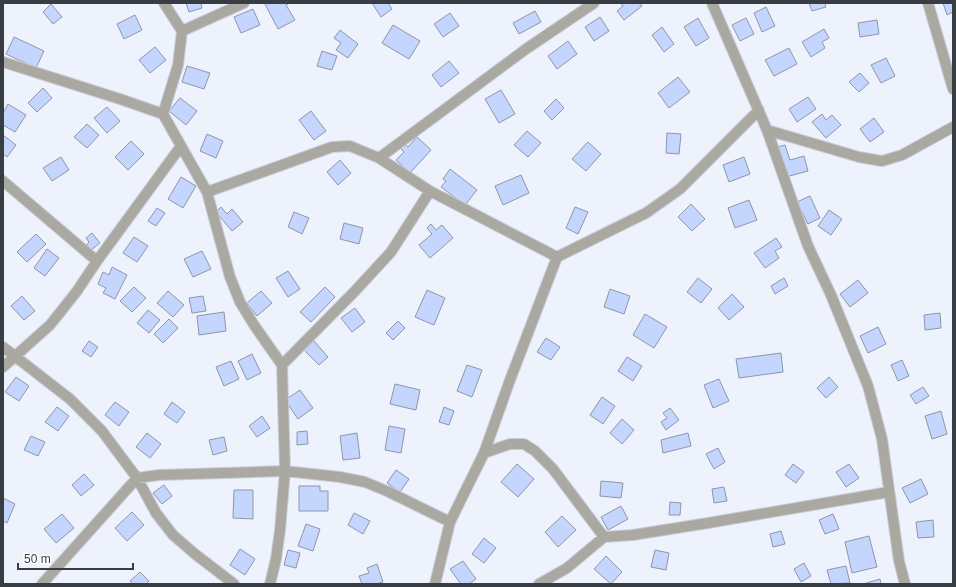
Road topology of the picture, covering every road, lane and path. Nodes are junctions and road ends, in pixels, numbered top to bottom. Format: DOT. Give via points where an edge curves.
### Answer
graph roads {
  1 [pos="164,3"];
  2 [pos="244,3"];
  3 [pos="594,3"];
  4 [pos="712,3"];
  5 [pos="928,3"];
  6 [pos="182,31"];
  7 [pos="3,62"];
  8 [pos="953,89"];
  9 [pos="759,110"];
  10 [pos="163,114"];
  11 [pos="953,127"];
  12 [pos="767,130"];
  13 [pos="181,146"];
  14 [pos="379,158"];
  15 [pos="3,181"];
  16 [pos="430,191"];
  17 [pos="207,192"];
  18 [pos="557,257"];
  19 [pos="97,261"];
  20 [pos="3,347"];
  21 [pos="15,356"];
  22 [pos="282,365"];
  23 [pos="3,367"];
  24 [pos="484,453"];
  25 [pos="286,471"];
  26 [pos="137,478"];
  27 [pos="889,492"];
  28 [pos="450,522"];
  29 [pos="604,537"];
  30 [pos="42,584"];
  31 [pos="234,584"];
  32 [pos="270,584"];
  33 [pos="435,584"];
  34 [pos="539,584"];
  35 [pos="905,584"];
  1 -- 6 [label="street"];
  2 -- 6 [label="street"];
  3 -- 14 [label="street" via="526,49"];
  4 -- 9 [label="street"];
  5 -- 8 [label="street"];
  6 -- 10 [label="street" via="178,65"];
  7 -- 10 [label="street"];
  9 -- 12 [label="street"];
  9 -- 18 [label="street" via="680,189 646,213"];
  10 -- 13 [label="street"];
  11 -- 12 [label="street" via="902,155 882,161 859,157"];
  12 -- 27 [label="street" via="808,246 868,386 882,439"];
  13 -- 17 [label="street"];
  13 -- 19 [label="street"];
  14 -- 16 [label="street"];
  14 -- 17 [label="street" via="350,146 332,147"];
  15 -- 19 [label="street"];
  16 -- 18 [label="street"];
  16 -- 22 [label="street" via="391,252"];
  17 -- 22 [label="street" via="230,277 240,302"];
  18 -- 24 [label="street"];
  19 -- 21 [label="street" via="50,325"];
  20 -- 21 [label="street"];
  21 -- 23 [label="street"];
  21 -- 26 [label="street" via="70,399 102,431"];
  22 -- 25 [label="street"];
  24 -- 28 [label="street"];
  24 -- 29 [label="street" via="510,444 524,444 535,451 553,468"];
  25 -- 26 [label="street"];
  25 -- 28 [label="street" via="365,482"];
  25 -- 32 [label="street" via="276,559"];
  26 -- 30 [label="street"];
  26 -- 31 [label="street" via="156,513 173,535"];
  27 -- 29 [label="street" via="708,524"];
  27 -- 35 [label="street"];
  28 -- 33 [label="street"];
  29 -- 34 [label="street" via="567,568"];
}
